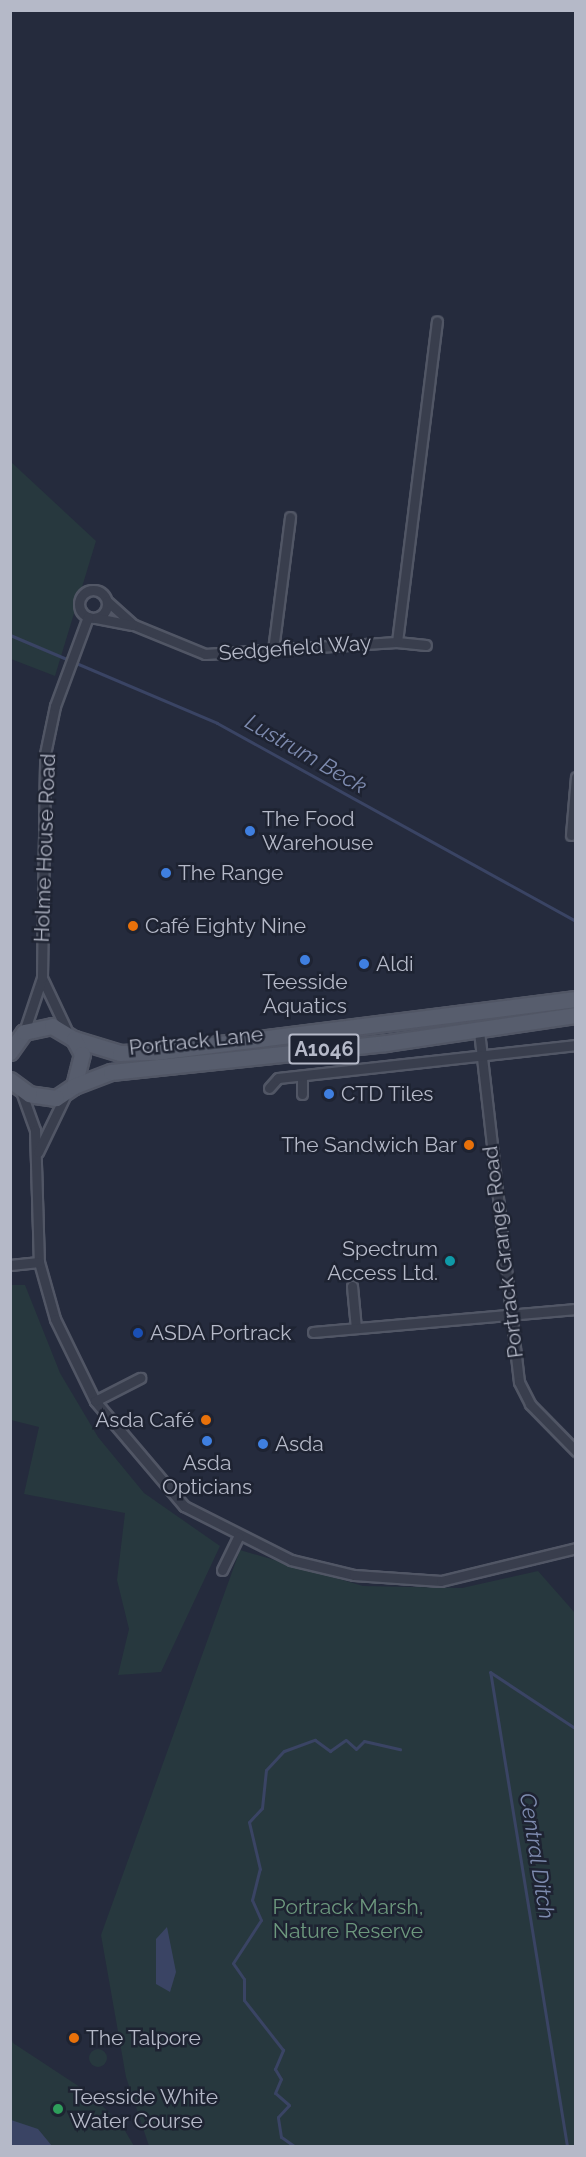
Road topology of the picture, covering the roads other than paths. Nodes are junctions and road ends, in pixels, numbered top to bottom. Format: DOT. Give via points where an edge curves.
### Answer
graph roads {
  1 [pos="437,321"];
  2 [pos="290,517"];
  3 [pos="107,601"];
  4 [pos="92,617"];
  5 [pos="134,625"];
  6 [pos="397,642"];
  7 [pos="426,645"];
  8 [pos="273,650"];
  9 [pos="576,777"];
  10 [pos="571,835"];
  11 [pos="42,978"];
  12 [pos="576,999"];
  13 [pos="576,1015"];
  14 [pos="479,1031"];
  15 [pos="18,1036"];
  16 [pos="71,1036"];
  17 [pos="576,1045"];
  18 [pos="10,1052"];
  19 [pos="482,1056"];
  20 [pos="302,1076"];
  21 [pos="14,1081"];
  22 [pos="269,1088"];
  23 [pos="71,1089"];
  24 [pos="302,1094"];
  25 [pos="37,1154"];
  26 [pos="39,1262"];
  27 [pos="10,1264"];
  28 [pos="352,1286"];
  29 [pos="576,1309"];
  30 [pos="509,1315"];
  31 [pos="356,1328"];
  32 [pos="313,1332"];
  33 [pos="141,1378"];
  34 [pos="95,1401"];
  35 [pos="576,1451"];
  36 [pos="238,1537"];
  37 [pos="576,1548"];
  38 [pos="222,1570"];
  1 -- 6 [label="street"];
  2 -- 8 [label="street"];
  3 -- 4 [label="street, Holme House Road"];
  3 -- 4 [label="street" via="98,590 85,592 78,604"];
  3 -- 5 [label="street, Sedgefield Way"];
  4 -- 5 [label="street"];
  4 -- 11 [label="street, Holme House Road" via="68,669 45,754"];
  5 -- 8 [label="street, Sedgefield Way" via="205,654"];
  6 -- 7 [label="street, Sedgefield Way"];
  6 -- 8 [label="street, Sedgefield Way"];
  9 -- 10 [label="street"];
  11 -- 15 [label="street, Holme House Road"];
  11 -- 16 [label="street, Holme House Road"];
  12 -- 16 [label="main road, Portrack Lane / A1046" via="156,1052 120,1053"];
  13 -- 14 [label="main road, Portrack Lane / A1046"];
  14 -- 19 [label="street, Portrack Grange Road"];
  14 -- 23 [label="main road, Portrack Lane / A1046" via="111,1072"];
  15 -- 16 [label="main road, Portrack Lane / A1046" via="52,1026"];
  15 -- 18 [label="main road"];
  16 -- 23 [label="main road" via="82,1054"];
  17 -- 19 [label="street"];
  19 -- 20 [label="street"];
  19 -- 30 [label="street, Portrack Grange Road"];
  20 -- 22 [label="street" via="272,1080"];
  20 -- 24 [label="street"];
  21 -- 23 [label="main road, Portrack Lane / A1046" via="41,1099"];
  21 -- 25 [label="street"];
  23 -- 25 [label="street"];
  25 -- 26 [label="street"];
  26 -- 27 [label="street"];
  26 -- 34 [label="street" via="55,1319"];
  28 -- 31 [label="street"];
  29 -- 30 [label="street"];
  30 -- 31 [label="street"];
  30 -- 35 [label="street, Portrack Grange Road" via="523,1393"];
  31 -- 32 [label="street"];
  33 -- 34 [label="street"];
  34 -- 36 [label="street" via="184,1506"];
  36 -- 37 [label="street" via="322,1569 417,1582 467,1576"];
  36 -- 38 [label="street"];
}
